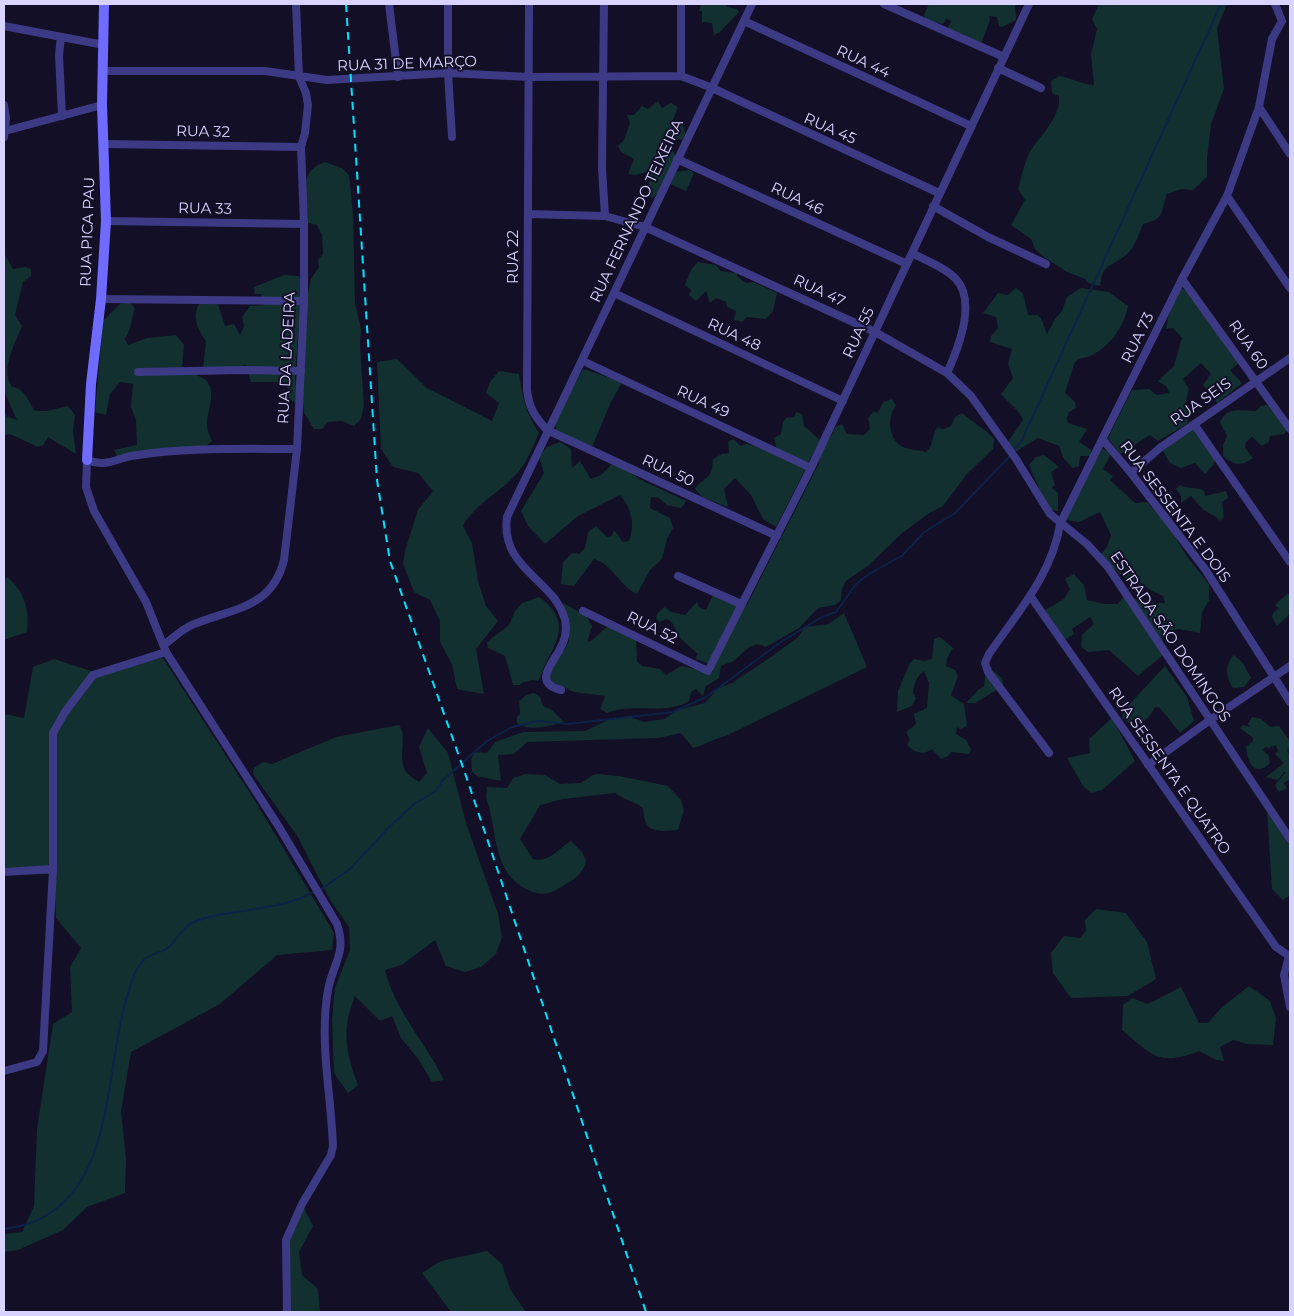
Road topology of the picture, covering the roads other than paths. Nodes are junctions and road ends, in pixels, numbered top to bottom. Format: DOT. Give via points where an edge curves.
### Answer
graph roads {
  1 [pos="104,4"];
  2 [pos="296,4"];
  3 [pos="389,4"];
  4 [pos="448,4"];
  5 [pos="529,4"];
  6 [pos="604,4"];
  7 [pos="681,4"];
  8 [pos="752,4"];
  9 [pos="884,4"];
  10 [pos="1029,4"];
  11 [pos="1275,4"];
  12 [pos="744,22"];
  13 [pos="1286,22"];
  14 [pos="4,26"];
  15 [pos="62,37"];
  16 [pos="104,45"];
  17 [pos="1004,58"];
  18 [pos="998,68"];
  19 [pos="103,71"];
  20 [pos="448,73"];
  21 [pos="681,76"];
  22 [pos="299,77"];
  23 [pos="398,77"];
  24 [pos="529,77"];
  25 [pos="605,77"];
  26 [pos="710,87"];
  27 [pos="1041,88"];
  28 [pos="4,105"];
  29 [pos="102,105"];
  30 [pos="1260,107"];
  31 [pos="62,116"];
  32 [pos="971,126"];
  33 [pos="4,134"];
  34 [pos="452,137"];
  35 [pos="104,144"];
  36 [pos="301,147"];
  37 [pos="1290,154"];
  38 [pos="677,159"];
  39 [pos="939,193"];
  40 [pos="1227,196"];
  41 [pos="933,206"];
  42 [pos="528,214"];
  43 [pos="605,216"];
  44 [pos="106,221"];
  45 [pos="304,224"];
  46 [pos="644,227"];
  47 [pos="912,253"];
  48 [pos="907,264"];
  49 [pos="1046,264"];
  50 [pos="1182,278"];
  51 [pos="1290,288"];
  52 [pos="614,293"];
  53 [pos="101,298"];
  54 [pos="304,301"];
  55 [pos="874,332"];
  56 [pos="1290,358"];
  57 [pos="583,361"];
  58 [pos="300,371"];
  59 [pos="138,372"];
  60 [pos="947,373"];
  61 [pos="1256,381"];
  62 [pos="842,401"];
  63 [pos="1194,424"];
  64 [pos="1290,429"];
  65 [pos="547,430"];
  66 [pos="1103,440"];
  67 [pos="296,449"];
  68 [pos="87,460"];
  69 [pos="1016,460"];
  70 [pos="811,468"];
  71 [pos="1131,473"];
  72 [pos="1060,524"];
  73 [pos="777,536"];
  74 [pos="1290,562"];
  75 [pos="678,576"];
  76 [pos="1031,597"];
  77 [pos="741,604"];
  78 [pos="583,611"];
  79 [pos="165,648"];
  80 [pos="1290,666"];
  81 [pos="708,671"];
  82 [pos="1273,677"];
  83 [pos="561,690"];
  84 [pos="1290,702"];
  85 [pos="1210,720"];
  86 [pos="1048,753"];
  87 [pos="1148,765"];
  88 [pos="1290,840"];
  89 [pos="53,870"];
  90 [pos="4,872"];
  91 [pos="1289,956"];
  92 [pos="1290,1007"];
  93 [pos="4,1071"];
  94 [pos="287,1312"];
  1 -- 16 [label="street, RUA PICA PAU"];
  2 -- 22 [label="street, RUA DA LADEIRA"];
  3 -- 23 [label="street"];
  4 -- 20 [label="street"];
  5 -- 24 [label="street, RUA 22"];
  6 -- 25 [label="street"];
  7 -- 21 [label="street"];
  8 -- 12 [label="street, RUA FERNANDO TEIXEIRA"];
  9 -- 17 [label="street"];
  10 -- 17 [label="street, RUA 55"];
  11 -- 13 [label="street, RUA 73"];
  12 -- 26 [label="street, RUA FERNANDO TEIXEIRA"];
  12 -- 32 [label="street, RUA 44"];
  13 -- 30 [label="street, RUA 73" via="1272,39"];
  14 -- 15 [label="street"];
  15 -- 16 [label="street"];
  15 -- 31 [label="street" via="58,55"];
  16 -- 19 [label="street, RUA PICA PAU"];
  17 -- 18 [label="street, RUA 55"];
  18 -- 27 [label="street"];
  18 -- 32 [label="street, RUA 55"];
  19 -- 22 [label="street, RUA 31 DE MARÇO" via="265,72"];
  19 -- 29 [label="street, RUA PICA PAU"];
  20 -- 23 [label="street, RUA 31 DE MARÇO"];
  20 -- 24 [label="street, RUA 31 DE MARÇO"];
  20 -- 34 [label="street"];
  21 -- 25 [label="street, RUA 31 DE MARÇO"];
  21 -- 26 [label="street, RUA 31 DE MARÇO"];
  22 -- 23 [label="street, RUA 31 DE MARÇO" via="327,80"];
  22 -- 36 [label="street, RUA DA LADEIRA" via="308,105"];
  24 -- 25 [label="street, RUA 31 DE MARÇO"];
  24 -- 42 [label="street, RUA 22"];
  25 -- 43 [label="street" via="602,168"];
  26 -- 38 [label="street, RUA FERNANDO TEIXEIRA"];
  26 -- 39 [label="street, RUA 45"];
  28 -- 33 [label="street"];
  29 -- 31 [label="street"];
  29 -- 35 [label="street, RUA PICA PAU"];
  30 -- 37 [label="street"];
  30 -- 40 [label="street, RUA 73"];
  31 -- 33 [label="street"];
  32 -- 39 [label="street, RUA 55"];
  35 -- 36 [label="street, RUA 32"];
  35 -- 44 [label="street, RUA PICA PAU"];
  36 -- 45 [label="street, RUA DA LADEIRA"];
  38 -- 46 [label="street, RUA FERNANDO TEIXEIRA"];
  38 -- 48 [label="street, RUA 46"];
  39 -- 41 [label="street, RUA 55"];
  40 -- 50 [label="street, RUA 73"];
  40 -- 51 [label="street"];
  41 -- 47 [label="street, RUA 55"];
  41 -- 49 [label="street"];
  42 -- 43 [label="street, RUA 47"];
  42 -- 65 [label="street, RUA 22" via="527,390 533,415"];
  43 -- 46 [label="street, RUA 47"];
  44 -- 45 [label="street, RUA 33"];
  44 -- 53 [label="street, RUA PICA PAU"];
  45 -- 54 [label="street, RUA DA LADEIRA"];
  46 -- 52 [label="street, RUA FERNANDO TEIXEIRA"];
  46 -- 55 [label="street, RUA 47"];
  47 -- 48 [label="street, RUA 55"];
  47 -- 60 [label="street" via="948,272 958,281 962,292 965,314 962,332"];
  48 -- 55 [label="street, RUA 55"];
  50 -- 61 [label="street, RUA 60"];
  50 -- 66 [label="street, RUA 73"];
  52 -- 57 [label="street, RUA FERNANDO TEIXEIRA"];
  52 -- 62 [label="street, RUA 48"];
  53 -- 54 [label="street"];
  53 -- 68 [label="street, RUA PICA PAU" via="91,384"];
  54 -- 58 [label="street, RUA DA LADEIRA"];
  55 -- 60 [label="street, RUA 47"];
  55 -- 62 [label="street, RUA 55"];
  56 -- 61 [label="street, RUA SEIS"];
  57 -- 65 [label="street, RUA FERNANDO TEIXEIRA"];
  57 -- 70 [label="street, RUA 49"];
  58 -- 59 [label="street"];
  58 -- 67 [label="street, RUA DA LADEIRA"];
  60 -- 69 [label="street, RUA 47" via="971,396"];
  61 -- 63 [label="street, RUA SEIS"];
  61 -- 64 [label="street, RUA 60"];
  62 -- 70 [label="street, RUA 55"];
  63 -- 71 [label="street, RUA SEIS"];
  63 -- 74 [label="street"];
  65 -- 73 [label="street, RUA 50"];
  65 -- 83 [label="street, RUA FERNANDO TEIXEIRA" via="511,507 506,526 520,564 552,593 564,617 565,636 546,674 548,683"];
  66 -- 71 [label="street, RUA SESSENTA E DOIS"];
  66 -- 72 [label="street, RUA 73"];
  67 -- 68 [label="street" via="178,450 131,456 102,464"];
  67 -- 79 [label="street, RUA DA LADEIRA" via="284,560 272,588 260,601 190,626"];
  68 -- 79 [label="street" via="86,488 94,511 146,602"];
  69 -- 72 [label="street, ESTRADA SÃO DOMINGOS"];
  70 -- 73 [label="street, RUA 55"];
  71 -- 82 [label="street, RUA SESSENTA E DOIS" via="1206,569"];
  72 -- 76 [label="street, RUA 73" via="1056,546"];
  72 -- 85 [label="street, ESTRADA SÃO DOMINGOS" via="1087,544 1108,567"];
  73 -- 77 [label="street, RUA 55"];
  75 -- 77 [label="street"];
  76 -- 86 [label="street, RUA 73" via="985,663 988,672"];
  76 -- 87 [label="street, RUA SESSENTA E QUATRO"];
  77 -- 81 [label="street, RUA 55"];
  78 -- 81 [label="street, RUA 52"];
  79 -- 89 [label="street, RUA DA LADEIRA" via="93,675 65,712 54,733"];
  79 -- 94 [label="street" via="279,827 336,924 342,943 328,988 325,1021 333,1146 286,1240"];
  80 -- 82 [label="street"];
  82 -- 84 [label="street, RUA SESSENTA E DOIS"];
  82 -- 85 [label="street"];
  85 -- 87 [label="street"];
  85 -- 88 [label="street, ESTRADA SÃO DOMINGOS"];
  87 -- 91 [label="street, RUA SESSENTA E QUATRO" via="1276,947"];
  89 -- 90 [label="street"];
  89 -- 93 [label="street, RUA DA LADEIRA" via="43,1051 36,1062"];
  91 -- 92 [label="street" via="1284,975"];
}
